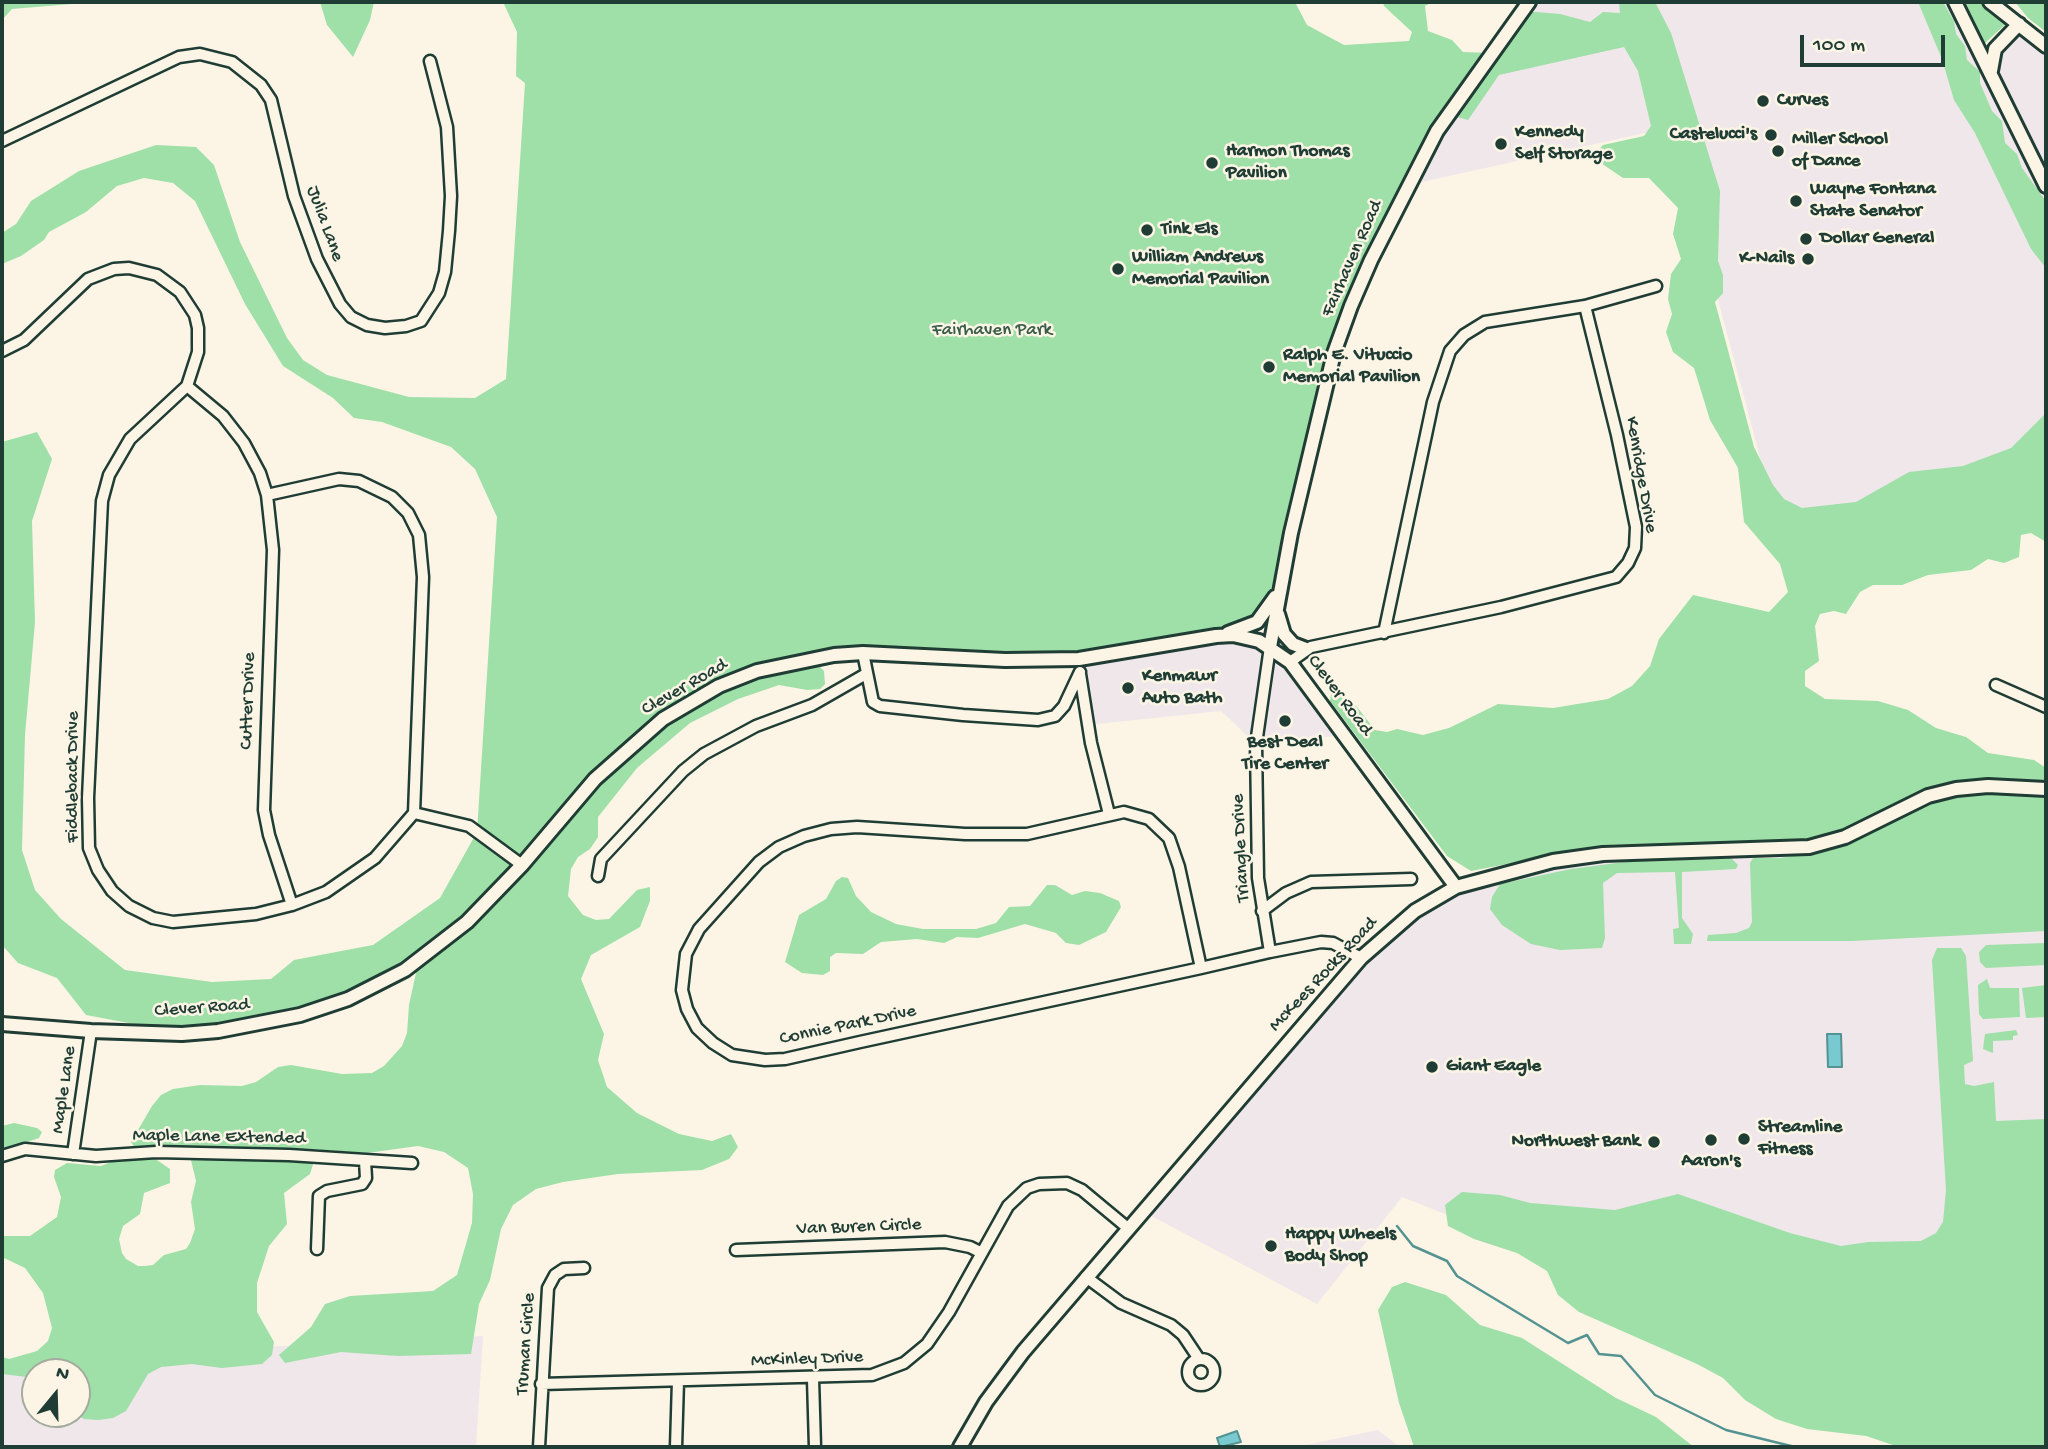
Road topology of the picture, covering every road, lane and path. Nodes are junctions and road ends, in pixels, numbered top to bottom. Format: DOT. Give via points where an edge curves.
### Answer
graph roads {
  1 [pos="1529,2"];
  2 [pos="1955,2"];
  3 [pos="1990,2"];
  4 [pos="2019,24"];
  5 [pos="2046,46"];
  6 [pos="430,61"];
  7 [pos="1992,74"];
  8 [pos="2,141"];
  9 [pos="2046,186"];
  10 [pos="1656,286"];
  11 [pos="1585,306"];
  12 [pos="2,351"];
  13 [pos="187,386"];
  14 [pos="267,495"];
  15 [pos="1280,587"];
  16 [pos="1277,604"];
  17 [pos="1384,633"];
  18 [pos="1216,636"];
  19 [pos="1270,647"];
  20 [pos="1306,649"];
  21 [pos="863,653"];
  22 [pos="1290,663"];
  23 [pos="1079,665"];
  24 [pos="866,674"];
  25 [pos="1996,685"];
  26 [pos="2046,707"];
  27 [pos="2046,789"];
  28 [pos="414,813"];
  29 [pos="1109,814"];
  30 [pos="522,865"];
  31 [pos="598,876"];
  32 [pos="1411,879"];
  33 [pos="1455,887"];
  34 [pos="292,905"];
  35 [pos="1262,911"];
  36 [pos="1270,952"];
  37 [pos="1361,958"];
  38 [pos="1200,968"];
  39 [pos="2,1024"];
  40 [pos="91,1031"];
  41 [pos="73,1154"];
  42 [pos="2,1156"];
  43 [pos="365,1161"];
  44 [pos="412,1163"];
  45 [pos="1129,1229"];
  46 [pos="317,1249"];
  47 [pos="736,1250"];
  48 [pos="982,1253"];
  49 [pos="584,1268"];
  50 [pos="1086,1277"];
  51 [pos="1199,1359"];
  52 [pos="813,1379"];
  53 [pos="678,1381"];
  54 [pos="541,1384"];
  55 [pos="539,1447"];
  56 [pos="676,1447"];
  57 [pos="815,1447"];
  58 [pos="960,1447"];
  1 -- 15 [label="street, Fairhaven Road" via="1437,131 1371,260 1334,353"];
  2 -- 7 [label="street"];
  3 -- 4 [label="street"];
  4 -- 5 [label="street"];
  4 -- 7 [label="street" via="1995,49"];
  6 -- 8 [label="street, Julia Lane" via="447,127 448,244 445,272 432,309 421,321 406,326 367,325 351,317 340,304 317,259 294,196 271,100 255,78 232,62 200,54 179,57"];
  7 -- 9 [label="street"];
  10 -- 11 [label="street"];
  11 -- 17 [label="street" via="1485,322 1450,351 1433,402"];
  11 -- 17 [label="street, Kenridge Drive" via="1636,527 1635,548 1628,563 1616,577"];
  12 -- 13 [label="street" via="23,340 88,279 114,269 145,270 180,292 195,315 199,341"];
  13 -- 14 [label="street" via="223,416 244,443"];
  13 -- 34 [label="street, Fiddleback Drive" via="130,439 109,475 102,500 89,848 112,891 153,918 194,922"];
  14 -- 28 [label="street" via="320,481 359,481 392,497 408,513 419,535 423,577"];
  14 -- 34 [label="street, Cutter Drive" via="273,550 264,810"];
  15 -- 16 [label="street, Fairhaven Road"];
  15 -- 18 [label="street" via="1256,622"];
  16 -- 19 [label="street, Fairhaven Road"];
  16 -- 20 [label="street" via="1284,634"];
  17 -- 20 [label="street, Kenridge Drive"];
  18 -- 19 [label="street, Clever Road" via="1245,637"];
  18 -- 23 [label="street, Clever Road"];
  19 -- 22 [label="street, Clever Road"];
  19 -- 35 [label="street, Triangle Drive" via="1256,744"];
  20 -- 22 [label="street, Kenridge Drive"];
  21 -- 23 [label="street, Clever Road"];
  21 -- 24 [label="street"];
  21 -- 30 [label="street, Clever Road" via="757,671 719,686 663,719 595,779"];
  22 -- 33 [label="street, Clever Road"];
  23 -- 24 [label="street" via="1060,712 1038,720 880,706 871,697"];
  23 -- 29 [label="street" via="1091,743"];
  24 -- 31 [label="street" via="704,754 601,859"];
  25 -- 26 [label="street"];
  27 -- 33 [label="street, McKees Rocks Road" via="1956,789 1928,796 1845,837 1809,847 1603,854"];
  28 -- 30 [label="street" via="468,826"];
  28 -- 34 [label="street, Fiddleback Drive" via="353,876"];
  29 -- 38 [label="street, Connie Park Drive" via="1137,814 1169,838 1180,867"];
  29 -- 38 [label="street, Connie Park Drive" via="1027,834 856,827 792,841 759,862 692,940 682,971 687,1009 697,1028 713,1043 732,1055 765,1060"];
  30 -- 40 [label="street, Clever Road" via="438,947 348,999 300,1015 218,1031"];
  32 -- 35 [label="street" via="1311,882"];
  33 -- 37 [label="street, McKees Rocks Road" via="1415,911"];
  35 -- 36 [label="street, Triangle Drive"];
  36 -- 37 [label="street" via="1321,942 1333,943"];
  36 -- 38 [label="street, Connie Park Drive"];
  37 -- 45 [label="street, McKees Rocks Road"];
  39 -- 40 [label="street, Clever Road"];
  40 -- 41 [label="street, Maple Lane"];
  41 -- 42 [label="street, Maple Lane Extended" via="25,1149"];
  41 -- 43 [label="street, Maple Lane Extended" via="289,1155"];
  43 -- 44 [label="street, Maple Lane Extended"];
  43 -- 46 [label="street" via="362,1184 319,1196"];
  45 -- 48 [label="street, McKinley Drive" via="1082,1189 1067,1183 1039,1184 1015,1197"];
  45 -- 50 [label="street, McKees Rocks Road"];
  47 -- 48 [label="street, Van Buren Circle" via="945,1242"];
  48 -- 52 [label="street, McKinley Drive" via="939,1329 916,1354 872,1375"];
  49 -- 54 [label="street, Truman Circle" via="564,1269 548,1288"];
  50 -- 51 [label="street" via="1121,1303 1171,1325"];
  50 -- 58 [label="street, McKees Rocks Road" via="1000,1382"];
  52 -- 53 [label="street, McKinley Drive"];
  52 -- 57 [label="street"];
  53 -- 54 [label="street, McKinley Drive"];
  53 -- 56 [label="street"];
  54 -- 55 [label="street, Truman Circle"];
}
